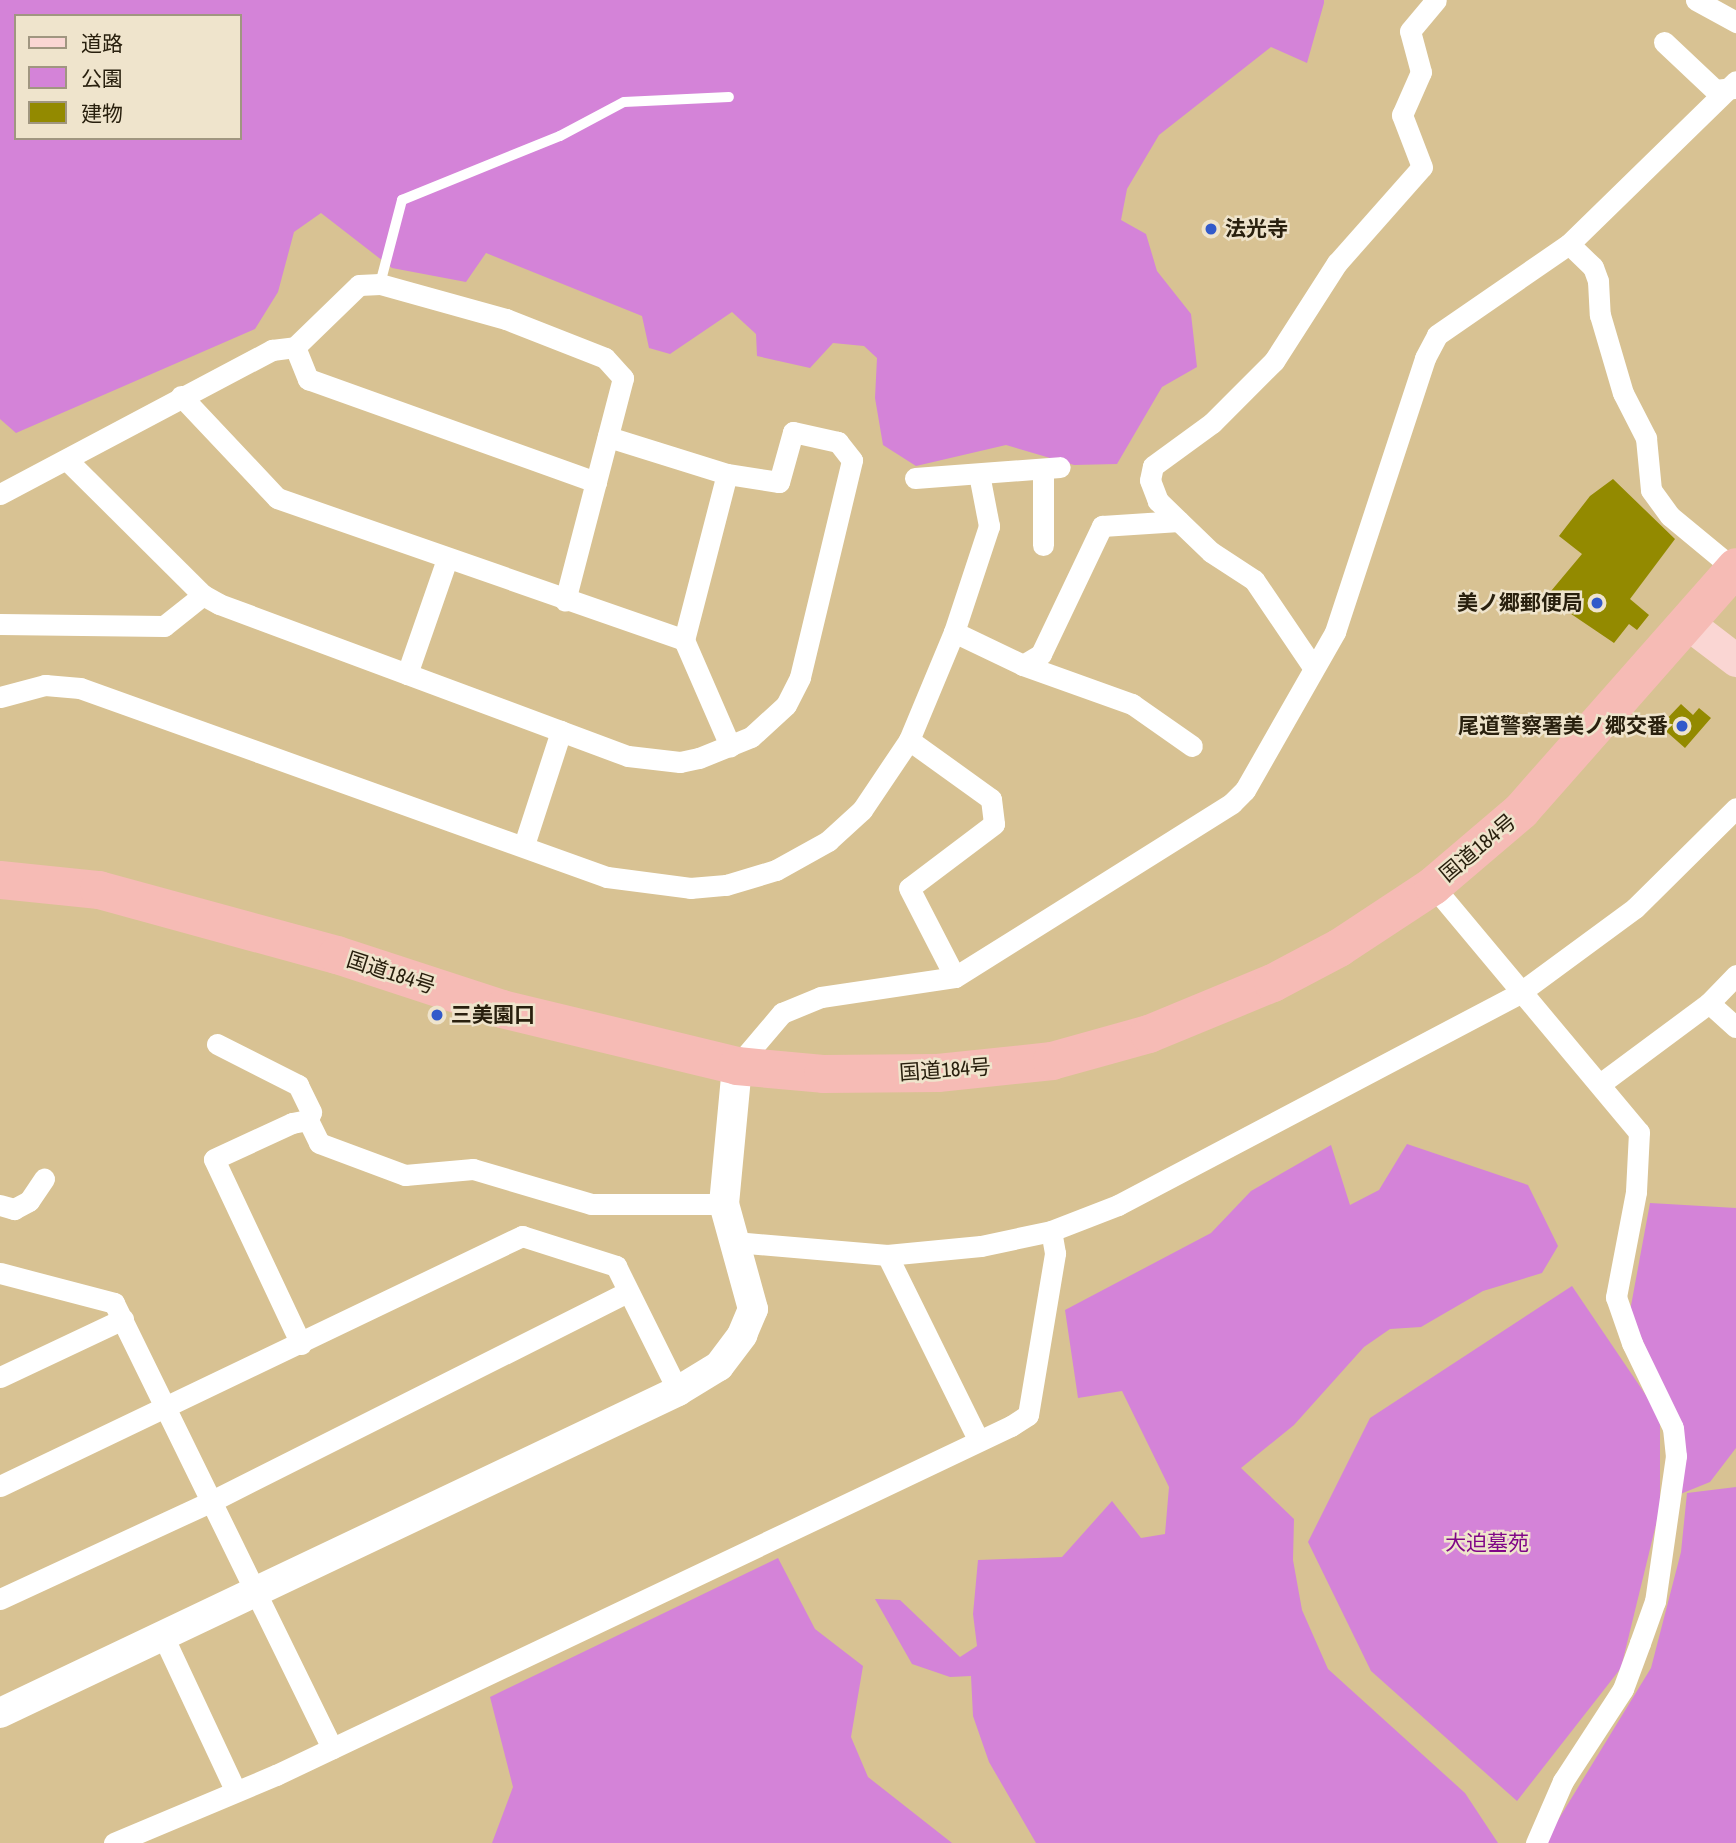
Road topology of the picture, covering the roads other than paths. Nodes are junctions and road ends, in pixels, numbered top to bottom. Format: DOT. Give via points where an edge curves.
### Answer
graph roads {
  1 [pos="1436,0"];
  2 [pos="1696,0"];
  3 [pos="1736,22"];
  4 [pos="1664,42"];
  5 [pos="1732,86"];
  6 [pos="729,97"];
  7 [pos="1569,244"];
  8 [pos="380,284"];
  9 [pos="295,347"];
  10 [pos="181,396"];
  11 [pos="608,437"];
  12 [pos="69,462"];
  13 [pos="727,474"];
  14 [pos="979,474"];
  15 [pos="915,478"];
  16 [pos="596,482"];
  17 [pos="0,494"];
  18 [pos="1179,521"];
  19 [pos="1043,545"];
  20 [pos="447,559"];
  21 [pos="1735,568"];
  22 [pos="203,595"];
  23 [pos="565,601"];
  24 [pos="0,624"];
  25 [pos="1690,625"];
  26 [pos="954,632"];
  27 [pos="684,640"];
  28 [pos="1736,660"];
  29 [pos="1023,665"];
  30 [pos="1313,667"];
  31 [pos="407,674"];
  32 [pos="0,697"];
  33 [pos="561,731"];
  34 [pos="909,740"];
  35 [pos="730,746"];
  36 [pos="1192,746"];
  37 [pos="1736,808"];
  38 [pos="524,845"];
  39 [pos="0,880"];
  40 [pos="1433,886"];
  41 [pos="1736,975"];
  42 [pos="955,976"];
  43 [pos="1518,994"];
  44 [pos="1709,1003"];
  45 [pos="1736,1027"];
  46 [pos="217,1044"];
  47 [pos="737,1066"];
  48 [pos="1600,1084"];
  49 [pos="308,1120"];
  50 [pos="44,1179"];
  51 [pos="724,1204"];
  52 [pos="0,1205"];
  53 [pos="1051,1231"];
  54 [pos="735,1242"];
  55 [pos="887,1255"];
  56 [pos="0,1273"];
  57 [pos="628,1292"];
  58 [pos="123,1319"];
  59 [pos="301,1344"];
  60 [pos="0,1377"];
  61 [pos="678,1391"];
  62 [pos="167,1410"];
  63 [pos="978,1438"];
  64 [pos="0,1486"];
  65 [pos="209,1502"];
  66 [pos="256,1594"];
  67 [pos="0,1599"];
  68 [pos="163,1636"];
  69 [pos="0,1713"];
  70 [pos="331,1748"];
  71 [pos="235,1790"];
  72 [pos="114,1843"];
  73 [pos="1536,1843"];
  1 -- 18 [label="street" via="1410,31 1421,72 1402,115 1422,167 1336,264 1274,362 1212,423 1153,467 1150,480 1158,501"];
  2 -- 3 [label="street"];
  4 -- 5 [label="street" via="1716,90"];
  5 -- 7 [label="street"];
  6 -- 8 [label="lane" via="624,102 560,136 402,200"];
  7 -- 21 [label="street" via="1593,267 1598,281 1600,315 1623,393 1646,438 1651,490 1670,516"];
  7 -- 30 [label="street" via="1437,335 1425,358 1335,632"];
  8 -- 9 [label="street" via="359,285"];
  8 -- 11 [label="street" via="506,319 605,358 623,378"];
  9 -- 10 [label="street" via="272,350"];
  9 -- 16 [label="street" via="308,379"];
  10 -- 12 [label="street"];
  10 -- 20 [label="street" via="277,498"];
  11 -- 13 [label="street"];
  11 -- 16 [label="street"];
  12 -- 17 [label="street"];
  12 -- 22 [label="street"];
  13 -- 27 [label="street"];
  13 -- 35 [label="street" via="779,482 793,432 838,442 852,460 800,677 786,705 764,727"];
  14 -- 15 [label="street"];
  14 -- 19 [label="street" via="1052,468"];
  14 -- 26 [label="street" via="989,526"];
  16 -- 23 [label="street"];
  18 -- 29 [label="street" via="1102,526 1041,654"];
  18 -- 30 [label="street" via="1254,580"];
  20 -- 23 [label="street"];
  20 -- 31 [label="street"];
  21 -- 25 [label="highway, 国道184号"];
  22 -- 24 [label="street" via="164,626"];
  22 -- 31 [label="street"];
  23 -- 27 [label="street"];
  25 -- 28 [label="main road"];
  25 -- 40 [label="highway, 国道184号" via="1521,811"];
  26 -- 29 [label="street"];
  26 -- 34 [label="street"];
  27 -- 35 [label="street"];
  29 -- 36 [label="street" via="1132,704"];
  30 -- 42 [label="street" via="1245,790 1232,803 1083,891"];
  31 -- 33 [label="street"];
  32 -- 38 [label="street" via="45,685 80,688"];
  33 -- 35 [label="street" via="628,756 660,761 680,762"];
  33 -- 38 [label="street"];
  34 -- 38 [label="street" via="862,810 828,841 776,870 726,885 690,888 607,877"];
  34 -- 42 [label="street" via="992,799 994,824 909,888"];
  37 -- 43 [label="street" via="1635,908"];
  39 -- 47 [label="highway, 国道184号" via="99,890 337,956 502,1009"];
  40 -- 43 [label="street"];
  40 -- 47 [label="highway, 国道184号" via="1339,948 1273,983 1149,1034 1052,1061 938,1073 822,1074"];
  41 -- 44 [label="street"];
  42 -- 47 [label="street" via="821,997 782,1013"];
  43 -- 48 [label="street"];
  43 -- 53 [label="street" via="1118,1205"];
  44 -- 45 [label="street"];
  44 -- 48 [label="street"];
  46 -- 49 [label="street" via="298,1085 311,1112"];
  47 -- 51 [label="street"];
  48 -- 73 [label="street" via="1639,1132 1636,1192 1616,1297 1632,1343 1673,1428 1676,1457 1655,1601 1640,1643 1623,1689 1563,1781"];
  49 -- 51 [label="street" via="319,1143 405,1175 473,1168 591,1204"];
  49 -- 59 [label="street" via="214,1159"];
  50 -- 52 [label="street" via="29,1201 14,1209"];
  51 -- 54 [label="street"];
  53 -- 55 [label="street" via="981,1246"];
  53 -- 63 [label="street" via="1055,1253 1028,1415"];
  54 -- 55 [label="street"];
  54 -- 61 [label="street" via="753,1309 743,1335 719,1366"];
  55 -- 63 [label="street"];
  56 -- 58 [label="street" via="114,1303"];
  57 -- 59 [label="street" via="616,1266 522,1236"];
  57 -- 61 [label="street"];
  57 -- 65 [label="street"];
  58 -- 60 [label="street"];
  58 -- 62 [label="street"];
  59 -- 62 [label="street"];
  61 -- 66 [label="street"];
  62 -- 64 [label="street"];
  62 -- 65 [label="street"];
  63 -- 70 [label="street"];
  65 -- 66 [label="street"];
  65 -- 67 [label="street"];
  66 -- 68 [label="street"];
  66 -- 70 [label="street"];
  68 -- 69 [label="street"];
  68 -- 71 [label="street"];
  70 -- 71 [label="street"];
  71 -- 72 [label="street"];
}
